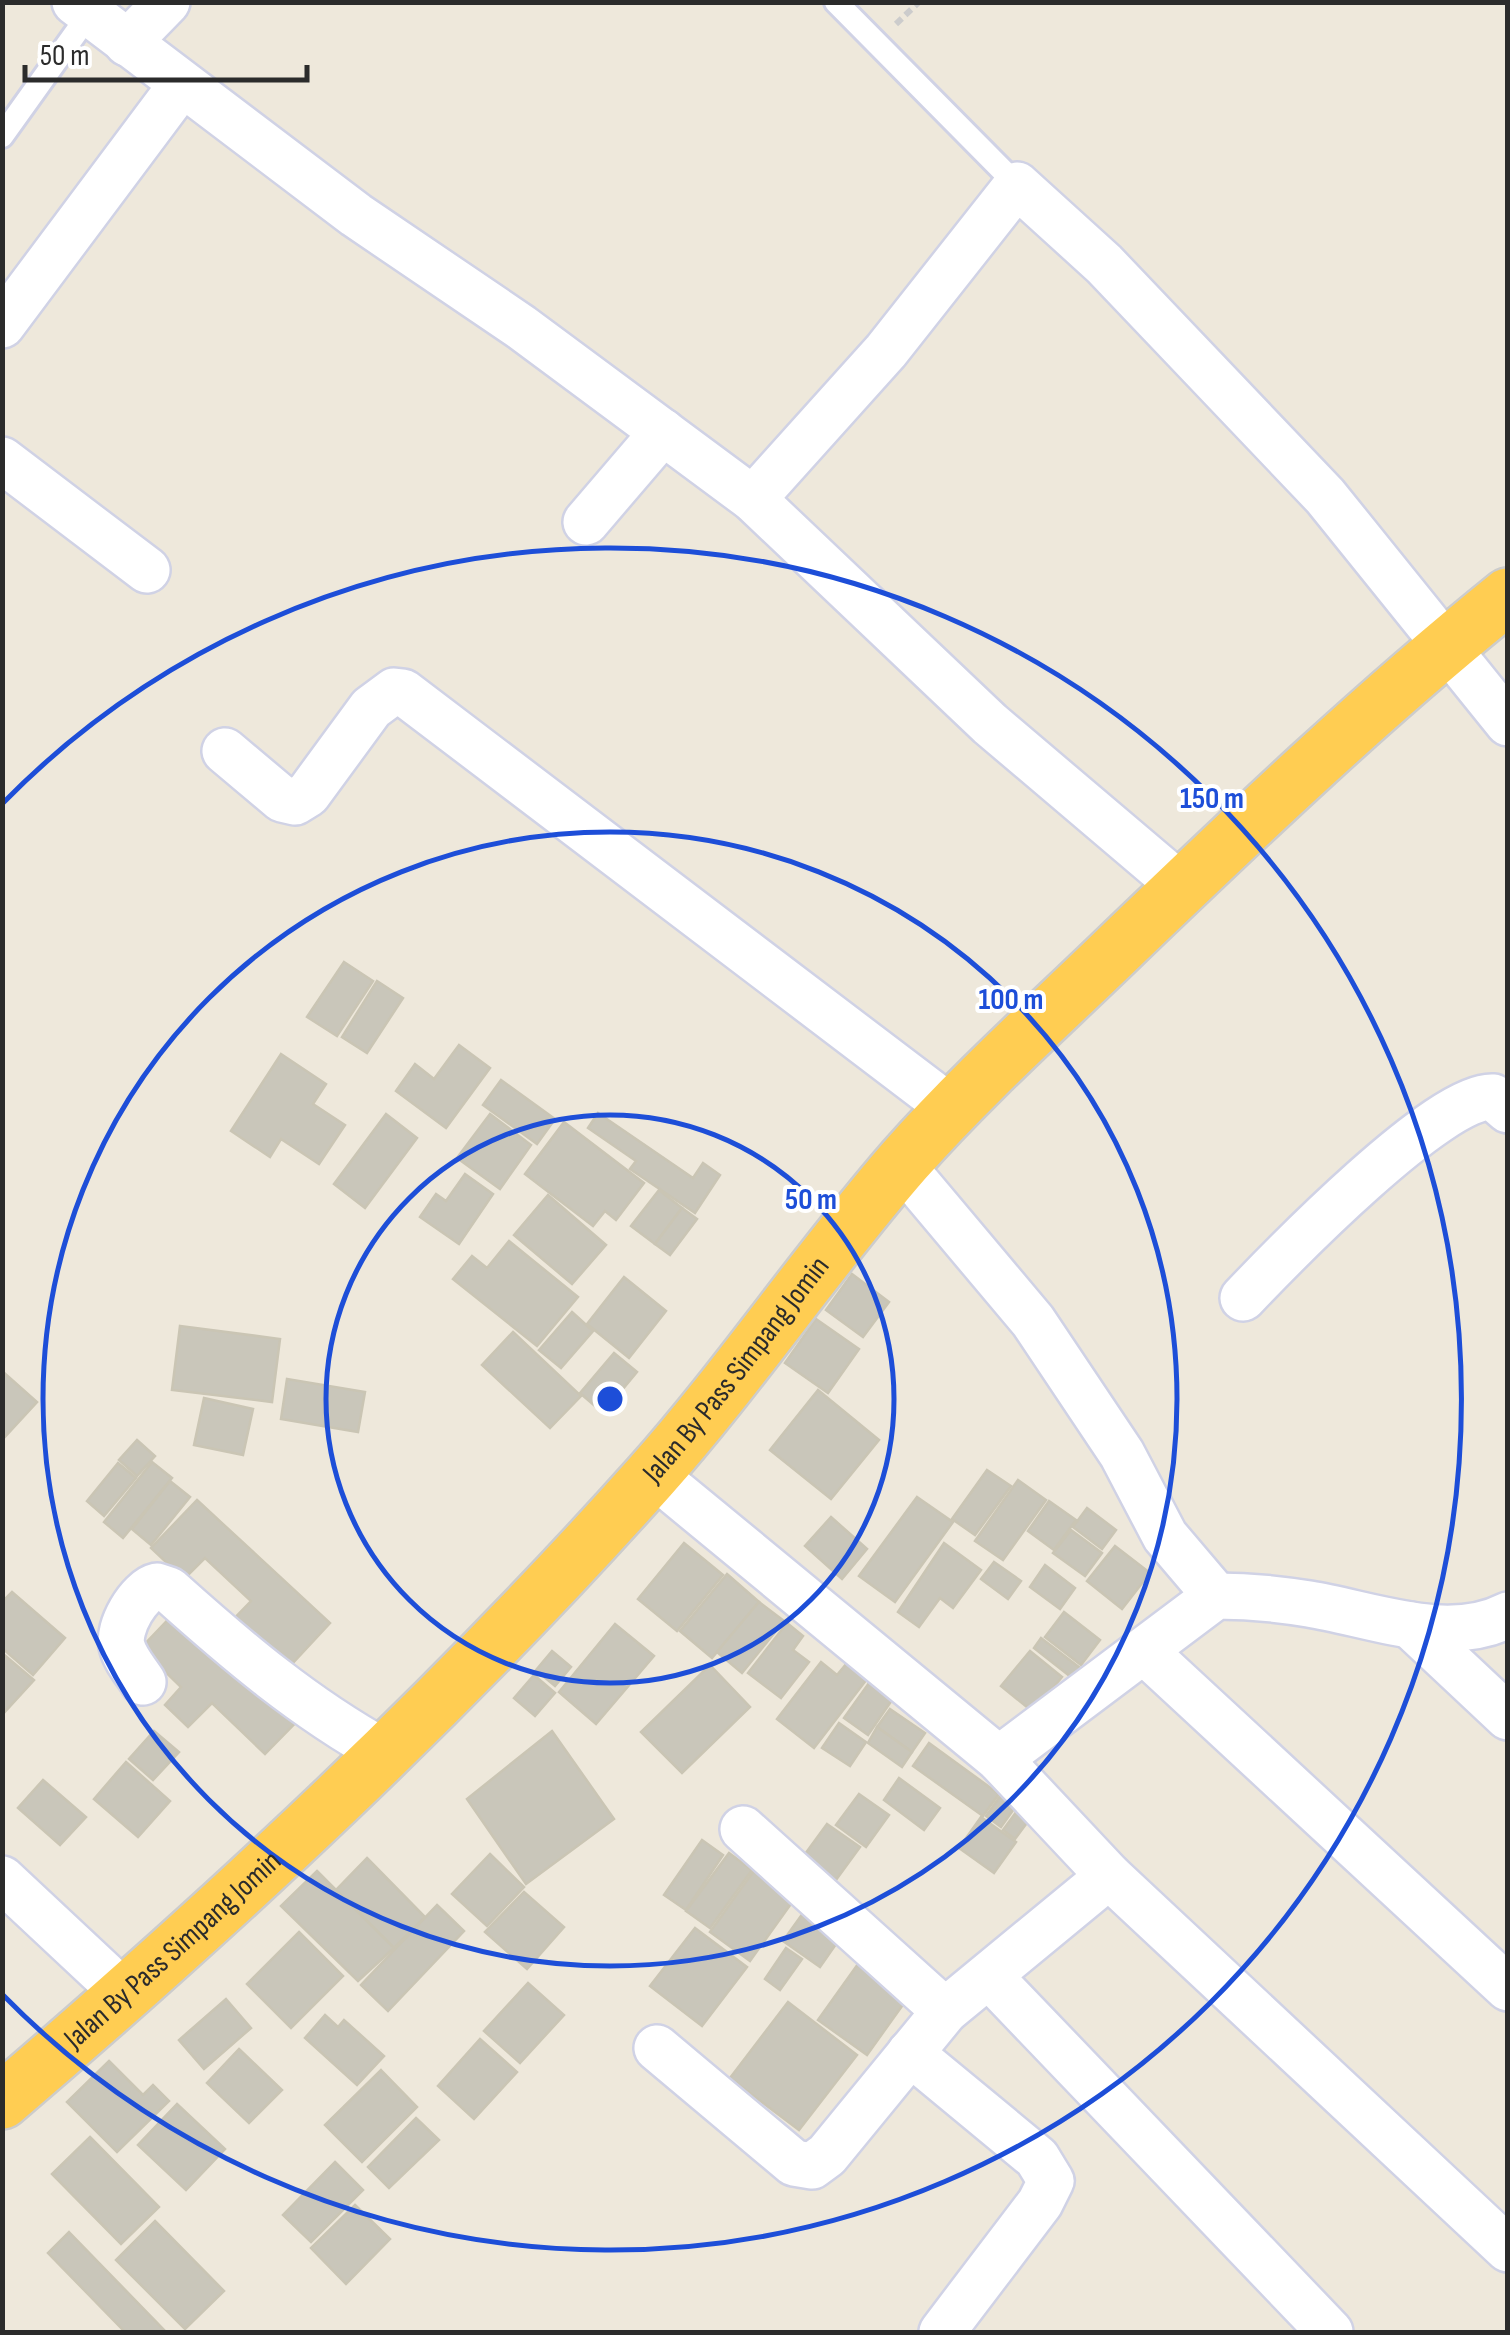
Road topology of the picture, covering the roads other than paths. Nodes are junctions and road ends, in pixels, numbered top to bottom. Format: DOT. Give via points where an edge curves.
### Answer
graph roads {
  1 [pos="167,2"];
  2 [pos="836,2"];
  3 [pos="83,8"];
  4 [pos="128,43"];
  5 [pos="182,84"];
  6 [pos="2,136"];
  7 [pos="1018,185"];
  8 [pos="2,324"];
  9 [pos="663,432"];
  10 [pos="2,460"];
  11 [pos="753,499"];
  12 [pos="586,522"];
  13 [pos="147,570"];
  14 [pos="1508,596"];
  15 [pos="1445,646"];
  16 [pos="1508,722"];
  17 [pos="226,751"];
  18 [pos="1182,887"];
  19 [pos="1503,1098"];
  20 [pos="952,1109"];
  21 [pos="901,1164"];
  22 [pos="1242,1298"];
  23 [pos="653,1474"];
  24 [pos="1216,1596"];
  25 [pos="1508,1614"];
  26 [pos="1410,1624"];
  27 [pos="1144,1651"];
  28 [pos="143,1682"];
  29 [pos="1508,1717"];
  30 [pos="384,1752"];
  31 [pos="998,1759"];
  32 [pos="742,1829"];
  33 [pos="1110,1876"];
  34 [pos="2,1879"];
  35 [pos="989,1976"];
  36 [pos="1508,1988"];
  37 [pos="126,1995"];
  38 [pos="945,2011"];
  39 [pos="657,2048"];
  40 [pos="910,2053"];
  41 [pos="2,2101"];
  42 [pos="1508,2249"];
  43 [pos="942,2332"];
  44 [pos="1330,2332"];
  1 -- 4 [label="street"];
  2 -- 7 [label="lane"];
  3 -- 4 [label="street"];
  3 -- 6 [label="lane"];
  4 -- 5 [label="street"];
  5 -- 8 [label="street"];
  5 -- 9 [label="street"];
  7 -- 11 [label="street" via="886,351"];
  7 -- 15 [label="street" via="1104,264 1325,496"];
  9 -- 11 [label="street"];
  9 -- 12 [label="street"];
  10 -- 13 [label="street"];
  11 -- 18 [label="street" via="990,724"];
  14 -- 15 [label="highway, Jalan By Pass Simpang Jomin"];
  15 -- 16 [label="street"];
  15 -- 18 [label="highway, Jalan By Pass Simpang Jomin"];
  17 -- 20 [label="street" via="282,799 295,802 308,794 371,708 394,691 404,692"];
  18 -- 20 [label="highway, Jalan By Pass Simpang Jomin"];
  19 -- 22 [label="street" via="1464,1102 1384,1164"];
  20 -- 21 [label="highway, Jalan By Pass Simpang Jomin"];
  21 -- 23 [label="highway, Jalan By Pass Simpang Jomin"];
  21 -- 24 [label="street" via="1033,1321 1122,1454 1166,1536"];
  23 -- 30 [label="highway, Jalan By Pass Simpang Jomin"];
  23 -- 31 [label="street"];
  24 -- 26 [label="street" via="1306,1603"];
  24 -- 27 [label="street"];
  25 -- 26 [label="street" via="1459,1627"];
  26 -- 29 [label="street"];
  27 -- 31 [label="street"];
  27 -- 36 [label="street"];
  28 -- 30 [label="street" via="121,1634 144,1592 157,1586 267,1677"];
  30 -- 37 [label="highway, Jalan By Pass Simpang Jomin"];
  31 -- 33 [label="street"];
  32 -- 38 [label="street"];
  33 -- 35 [label="street"];
  33 -- 42 [label="street"];
  34 -- 37 [label="street"];
  35 -- 38 [label="street"];
  35 -- 44 [label="street"];
  37 -- 41 [label="highway, Jalan By Pass Simpang Jomin"];
  38 -- 40 [label="street"];
  39 -- 40 [label="street" via="802,2166 827,2156"];
  40 -- 43 [label="street" via="1037,2158 1051,2181"];
}
